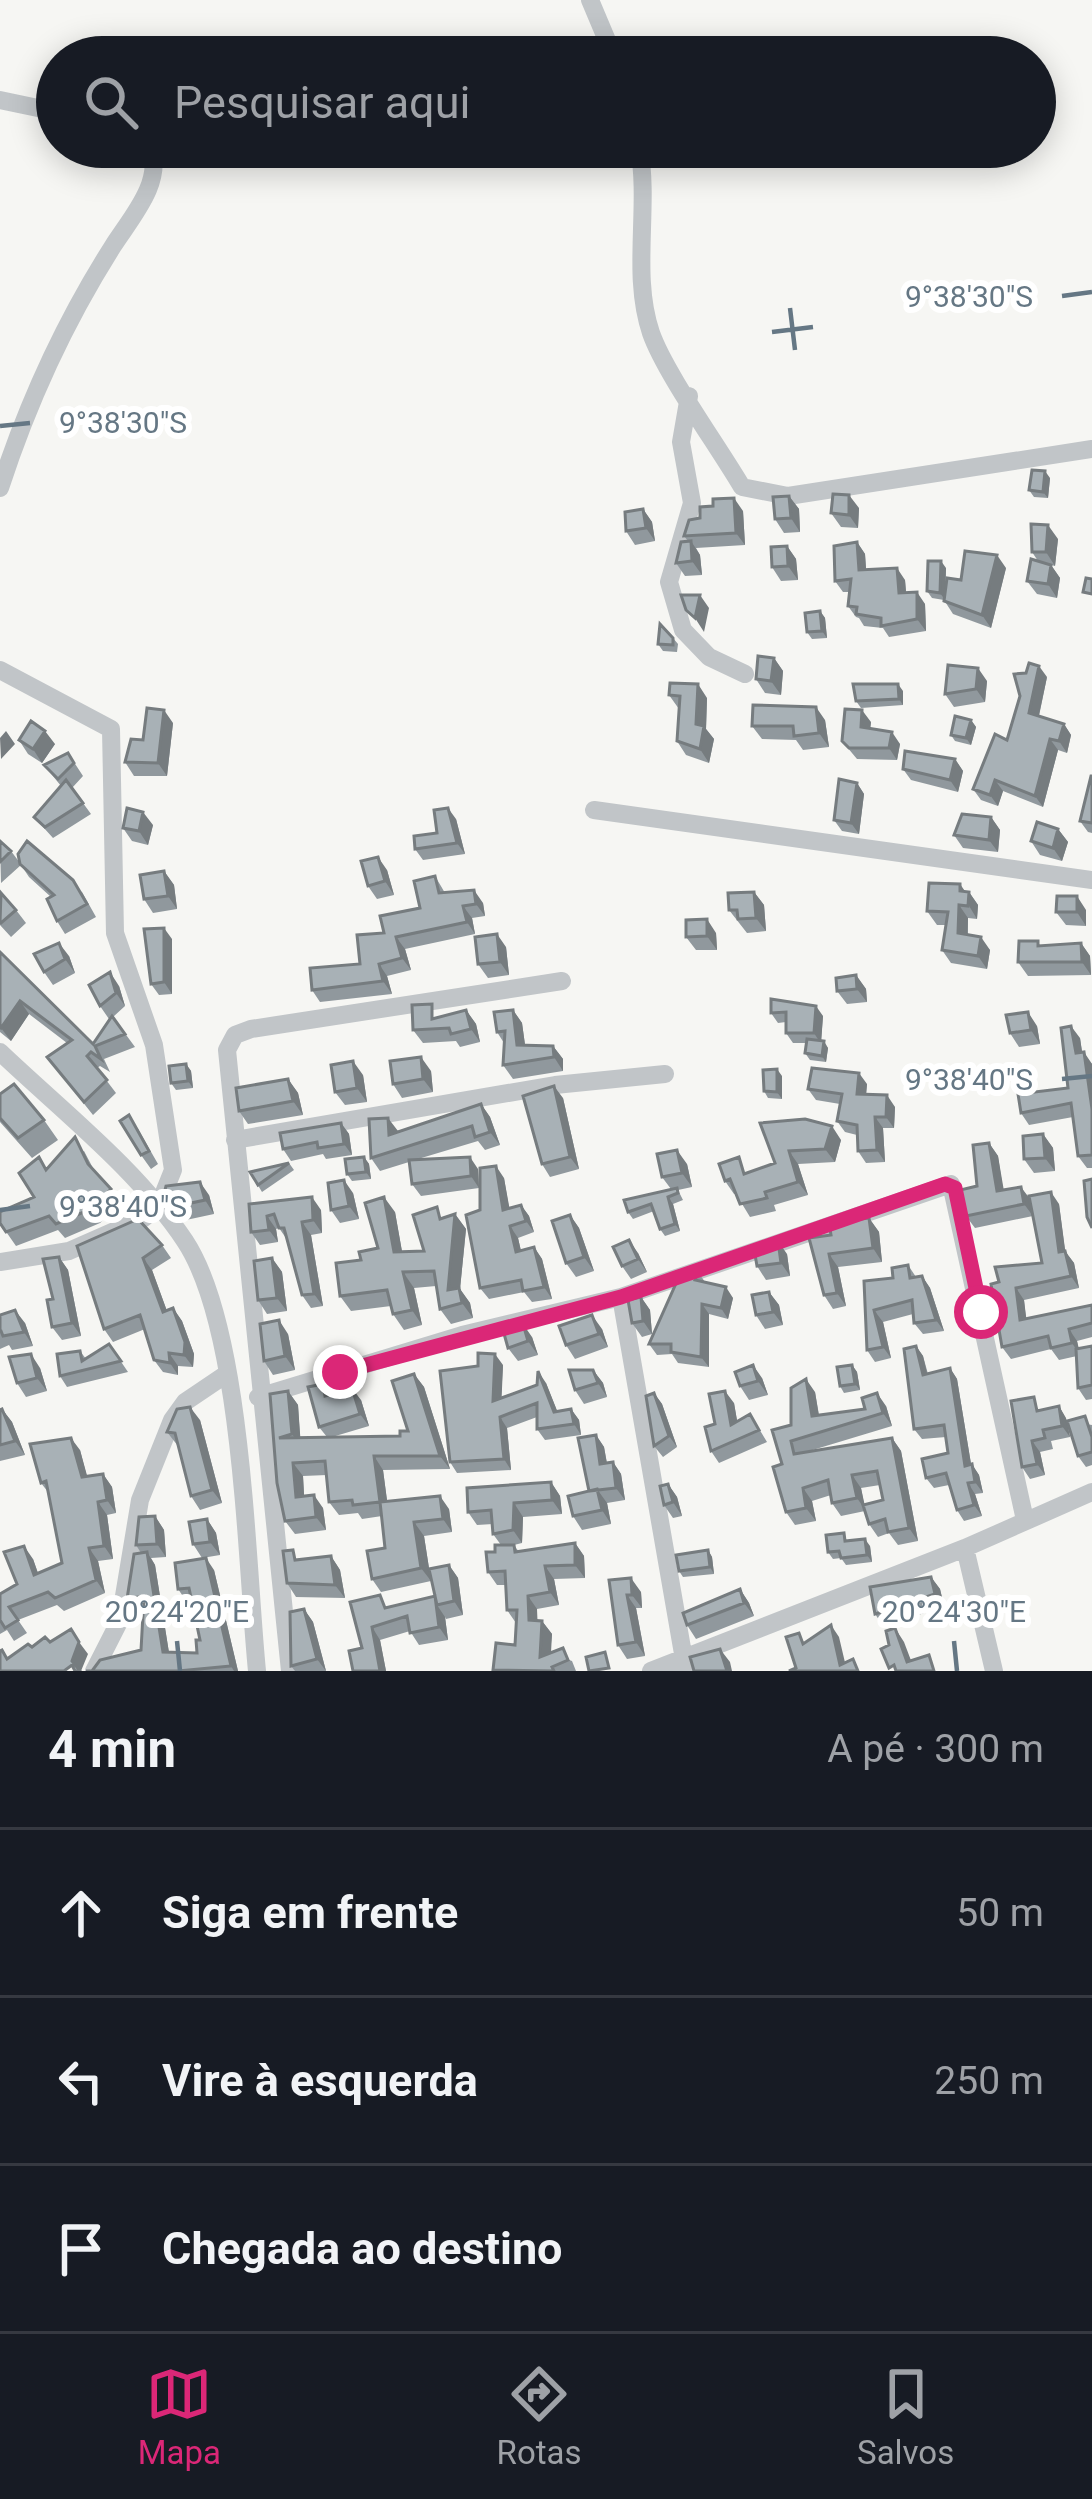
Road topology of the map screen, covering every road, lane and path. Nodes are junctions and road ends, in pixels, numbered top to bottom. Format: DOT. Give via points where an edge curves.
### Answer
graph roads {
  1 [pos="590,0"];
  2 [pos="605,36"];
  3 [pos="0,100"];
  4 [pos="36,108"];
  5 [pos="153,168"];
  6 [pos="643,168"];
  7 [pos="689,396"];
  8 [pos="1092,449"];
  9 [pos="0,488"];
  10 [pos="0,670"];
  11 [pos="745,674"];
  12 [pos="594,810"];
  13 [pos="1092,880"];
  14 [pos="562,981"];
  15 [pos="0,1052"];
  16 [pos="665,1074"];
  17 [pos="235,1140"];
  18 [pos="159,1205"];
  19 [pos="0,1262"];
  20 [pos="621,1297"];
  21 [pos="228,1373"];
  22 [pos="258,1397"];
  23 [pos="1092,1492"];
  24 [pos="1024,1520"];
  25 [pos="965,1548"];
  26 [pos="684,1665"];
  27 [pos="94,1671"];
  28 [pos="257,1671"];
  29 [pos="290,1671"];
  30 [pos="651,1671"];
  31 [pos="994,1671"];
  1 -- 2 [label="street"];
  3 -- 4 [label="street"];
  5 -- 9 [label="street" via="150,187 28,401"];
  6 -- 7 [label="street" via="643,284 652,335"];
  7 -- 8 [label="street" via="742,487 788,496"];
  7 -- 11 [label="street" via="681,442 692,502 669,581 683,630 710,657"];
  10 -- 18 [label="street" via="111,729 115,933 154,1045 174,1158"];
  12 -- 13 [label="street"];
  14 -- 17 [label="street" via="235,1035 227,1050"];
  15 -- 18 [label="street"];
  16 -- 17 [label="street"];
  17 -- 22 [label="street"];
  18 -- 19 [label="street" via="68,1251"];
  18 -- 21 [label="street" via="203,1273"];
  20 -- 22 [label="street"];
  20 -- 24 [label="street" via="951,1184"];
  20 -- 26 [label="street"];
  21 -- 27 [label="street" via="172,1420 140,1500 120,1620"];
  21 -- 28 [label="street"];
  22 -- 29 [label="street"];
  23 -- 24 [label="street"];
  24 -- 25 [label="street"];
  25 -- 26 [label="street"];
  25 -- 31 [label="street"];
  26 -- 30 [label="street"];
}
